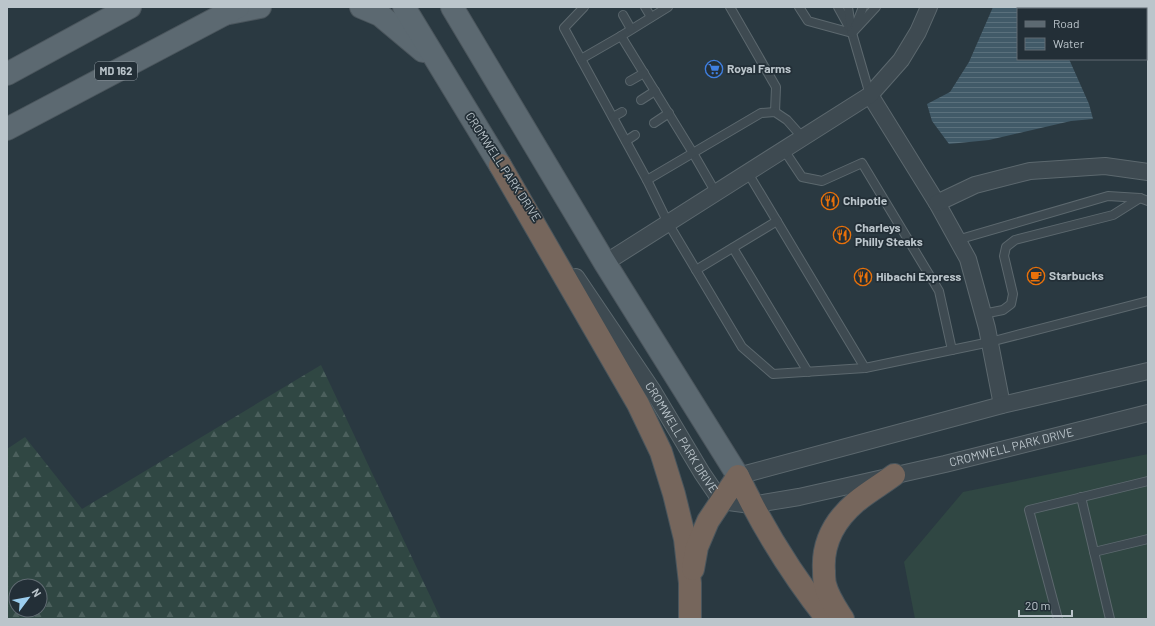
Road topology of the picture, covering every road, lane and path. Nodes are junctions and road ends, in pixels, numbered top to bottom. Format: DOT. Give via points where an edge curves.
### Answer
graph roads {
  1 [pos="130,7"];
  2 [pos="260,7"];
  3 [pos="361,7"];
  4 [pos="404,7"];
  5 [pos="452,7"];
  6 [pos="584,7"];
  7 [pos="645,7"];
  8 [pos="667,7"];
  9 [pos="730,7"];
  10 [pos="799,7"];
  11 [pos="838,7"];
  12 [pos="848,7"];
  13 [pos="858,7"];
  14 [pos="863,7"];
  15 [pos="876,7"];
  16 [pos="929,7"];
  17 [pos="231,11"];
  18 [pos="623,15"];
  19 [pos="651,17"];
  20 [pos="631,29"];
  21 [pos="852,33"];
  22 [pos="621,36"];
  23 [pos="581,59"];
  24 [pos="437,62"];
  25 [pos="644,73"];
  26 [pos="7,74"];
  27 [pos="630,81"];
  28 [pos="655,91"];
  29 [pos="610,94"];
  30 [pos="870,95"];
  31 [pos="603,98"];
  32 [pos="641,100"];
  33 [pos="622,112"];
  34 [pos="775,112"];
  35 [pos="669,113"];
  36 [pos="613,118"];
  37 [pos="654,123"];
  38 [pos="7,129"];
  39 [pos="635,135"];
  40 [pos="803,138"];
  41 [pos="626,141"];
  42 [pos="784,150"];
  43 [pos="693,153"];
  44 [pos="500,165"];
  45 [pos="1148,172"];
  46 [pos="748,173"];
  47 [pos="647,180"];
  48 [pos="716,193"];
  49 [pos="1144,199"];
  50 [pos="937,203"];
  51 [pos="777,221"];
  52 [pos="668,223"];
  53 [pos="957,240"];
  54 [pos="733,248"];
  55 [pos="605,263"];
  56 [pos="696,270"];
  57 [pos="1148,301"];
  58 [pos="983,314"];
  59 [pos="990,342"];
  60 [pos="952,350"];
  61 [pos="866,368"];
  62 [pos="1148,371"];
  63 [pos="808,372"];
  64 [pos="1002,405"];
  65 [pos="1148,413"];
  66 [pos="894,475"];
  67 [pos="738,476"];
  68 [pos="1148,481"];
  69 [pos="1081,497"];
  70 [pos="721,501"];
  71 [pos="751,504"];
  72 [pos="1148,539"];
  73 [pos="1094,552"];
  74 [pos="690,584"];
  75 [pos="690,619"];
  76 [pos="827,619"];
  77 [pos="843,619"];
  78 [pos="1058,619"];
  79 [pos="1110,619"];
  1 -- 26 [label="main road"];
  2 -- 17 [label="main road"];
  3 -- 24 [label="main road" via="380,15"];
  4 -- 24 [label="main road, CROMWELL PARK DRIVE"];
  5 -- 55 [label="main road"];
  6 -- 23 [label="lane" via="564,28"];
  7 -- 19 [label="lane"];
  8 -- 19 [label="lane"];
  9 -- 34 [label="lane" via="776,87"];
  10 -- 21 [label="lane" via="808,21"];
  11 -- 21 [label="lane"];
  12 -- 21 [label="lane"];
  13 -- 21 [label="lane"];
  14 -- 21 [label="lane"];
  15 -- 21 [label="lane"];
  16 -- 30 [label="street" via="901,60"];
  17 -- 38 [label="main road, MD 162"];
  18 -- 20 [label="lane"];
  19 -- 20 [label="lane"];
  20 -- 22 [label="lane"];
  21 -- 30 [label="lane"];
  22 -- 23 [label="lane"];
  22 -- 25 [label="lane"];
  23 -- 31 [label="lane"];
  24 -- 44 [label="main road, CROMWELL PARK DRIVE"];
  25 -- 27 [label="lane"];
  25 -- 28 [label="lane"];
  28 -- 32 [label="lane"];
  28 -- 35 [label="lane"];
  29 -- 31 [label="lane"];
  30 -- 40 [label="street"];
  30 -- 50 [label="street"];
  31 -- 36 [label="lane"];
  33 -- 36 [label="lane"];
  34 -- 40 [label="lane" via="787,120"];
  34 -- 43 [label="lane" via="761,113"];
  35 -- 37 [label="lane"];
  35 -- 43 [label="lane"];
  36 -- 41 [label="lane"];
  39 -- 41 [label="lane"];
  40 -- 42 [label="street"];
  41 -- 47 [label="lane"];
  42 -- 46 [label="street"];
  42 -- 60 [label="lane" via="802,177 822,181 862,163 939,291"];
  43 -- 47 [label="lane"];
  43 -- 48 [label="lane"];
  44 -- 70 [label="street, CROMWELL PARK DRIVE" via="653,391"];
  44 -- 74 [label="highway" via="638,404 661,452 685,539"];
  45 -- 50 [label="street" via="1105,166 1030,171 975,185"];
  46 -- 48 [label="street"];
  46 -- 51 [label="lane"];
  47 -- 52 [label="lane"];
  48 -- 52 [label="street"];
  49 -- 53 [label="lane" via="1108,196"];
  49 -- 58 [label="lane" via="1113,215 1014,240 1006,247 1004,256 1013,294 1011,304 1003,310"];
  50 -- 53 [label="street"];
  51 -- 54 [label="lane"];
  51 -- 61 [label="lane"];
  52 -- 55 [label="street"];
  52 -- 56 [label="lane"];
  53 -- 58 [label="street" via="968,259"];
  54 -- 56 [label="lane"];
  54 -- 63 [label="lane"];
  55 -- 67 [label="main road"];
  56 -- 63 [label="lane" via="742,347 773,374"];
  57 -- 59 [label="lane"];
  58 -- 59 [label="street"];
  59 -- 60 [label="lane"];
  59 -- 64 [label="street"];
  60 -- 61 [label="lane"];
  61 -- 63 [label="lane"];
  62 -- 64 [label="street"];
  64 -- 67 [label="street"];
  65 -- 66 [label="street, CROMWELL PARK DRIVE"];
  66 -- 71 [label="street, CROMWELL PARK DRIVE" via="799,497"];
  66 -- 77 [label="highway" via="849,509 832,529 826,545 823,563 824,583 832,603"];
  67 -- 70 [label="highway"];
  67 -- 71 [label="highway"];
  68 -- 69 [label="lane"];
  69 -- 73 [label="lane"];
  69 -- 78 [label="lane" via="1029,510"];
  70 -- 71 [label="street, CROMWELL PARK DRIVE"];
  70 -- 74 [label="highway" via="708,521 697,547"];
  71 -- 76 [label="highway" via="788,565"];
  72 -- 73 [label="lane"];
  73 -- 79 [label="lane"];
  74 -- 75 [label="highway"];
}
